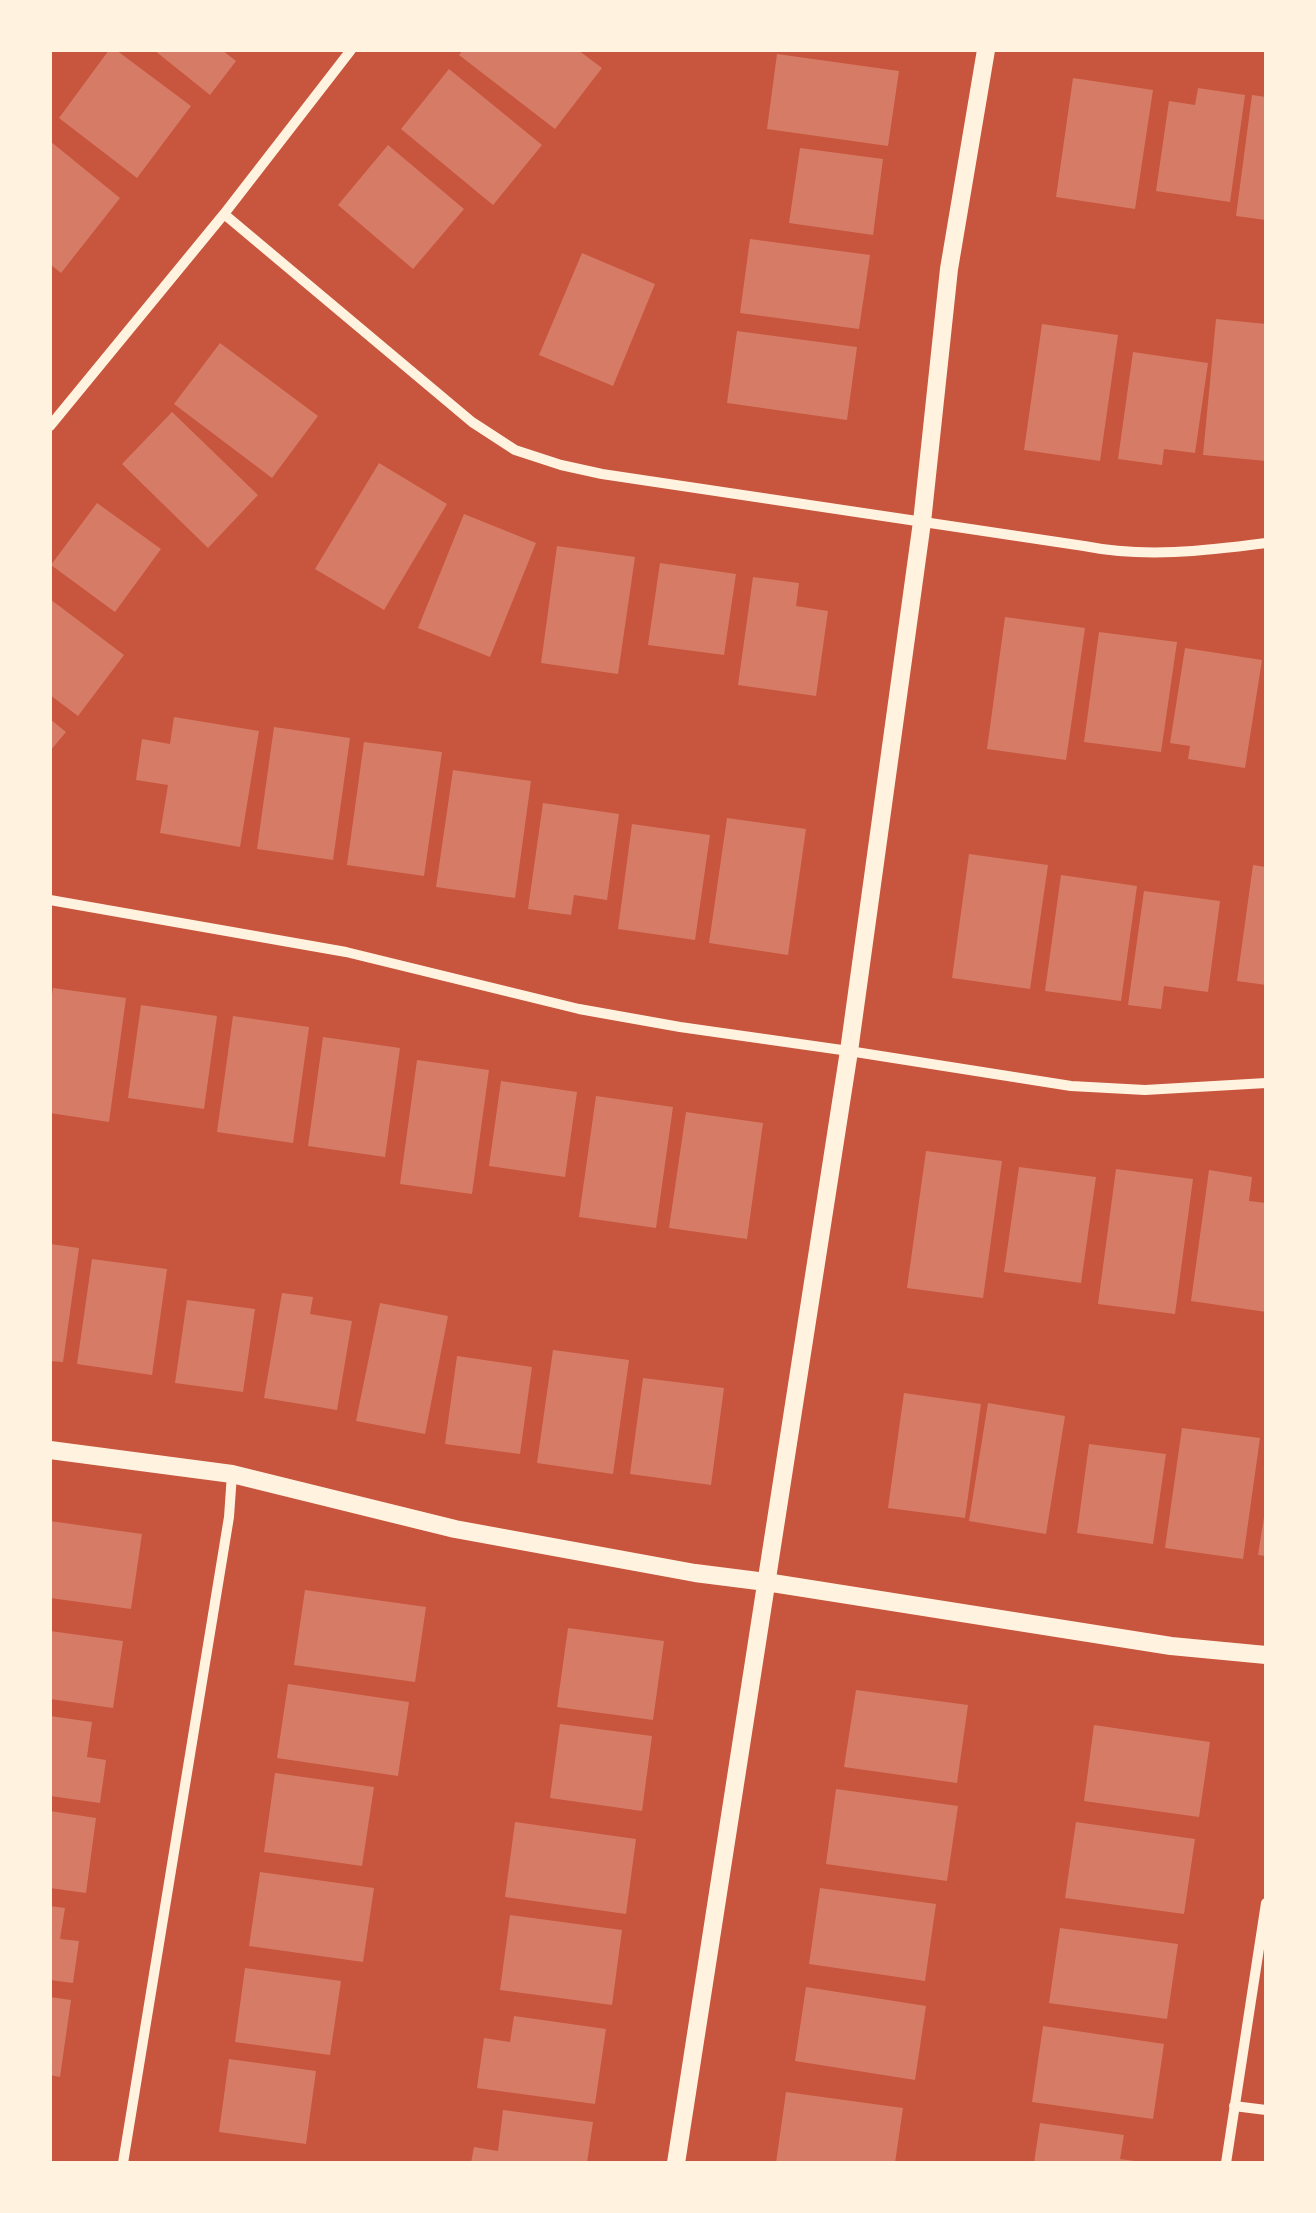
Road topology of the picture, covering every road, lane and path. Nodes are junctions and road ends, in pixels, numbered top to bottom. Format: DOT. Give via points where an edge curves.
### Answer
graph roads {
  1 [pos="351,50"];
  2 [pos="986,50"];
  3 [pos="224,214"];
  4 [pos="50,426"];
  5 [pos="922,522"];
  6 [pos="1266,543"];
  7 [pos="50,900"];
  8 [pos="849,1051"];
  9 [pos="1266,1083"];
  10 [pos="50,1450"];
  11 [pos="232,1474"];
  12 [pos="766,1582"];
  13 [pos="1266,1655"];
  14 [pos="1266,1903"];
  15 [pos="1234,2106"];
  16 [pos="1266,2110"];
  17 [pos="123,2163"];
  18 [pos="676,2163"];
  19 [pos="1226,2163"];
  1 -- 3 [label="street"];
  2 -- 5 [label="street" via="950,270"];
  3 -- 4 [label="street"];
  3 -- 5 [label="street" via="514,450 602,474"];
  5 -- 6 [label="street" via="1117,553"];
  5 -- 8 [label="street"];
  7 -- 8 [label="street" via="346,952 579,1009"];
  8 -- 9 [label="street" via="1072,1086 1145,1090"];
  8 -- 12 [label="street"];
  10 -- 11 [label="street"];
  11 -- 12 [label="street" via="456,1528"];
  11 -- 17 [label="street"];
  12 -- 13 [label="street"];
  12 -- 18 [label="street"];
  14 -- 15 [label="street"];
  15 -- 16 [label="street"];
  15 -- 19 [label="street"];
}
